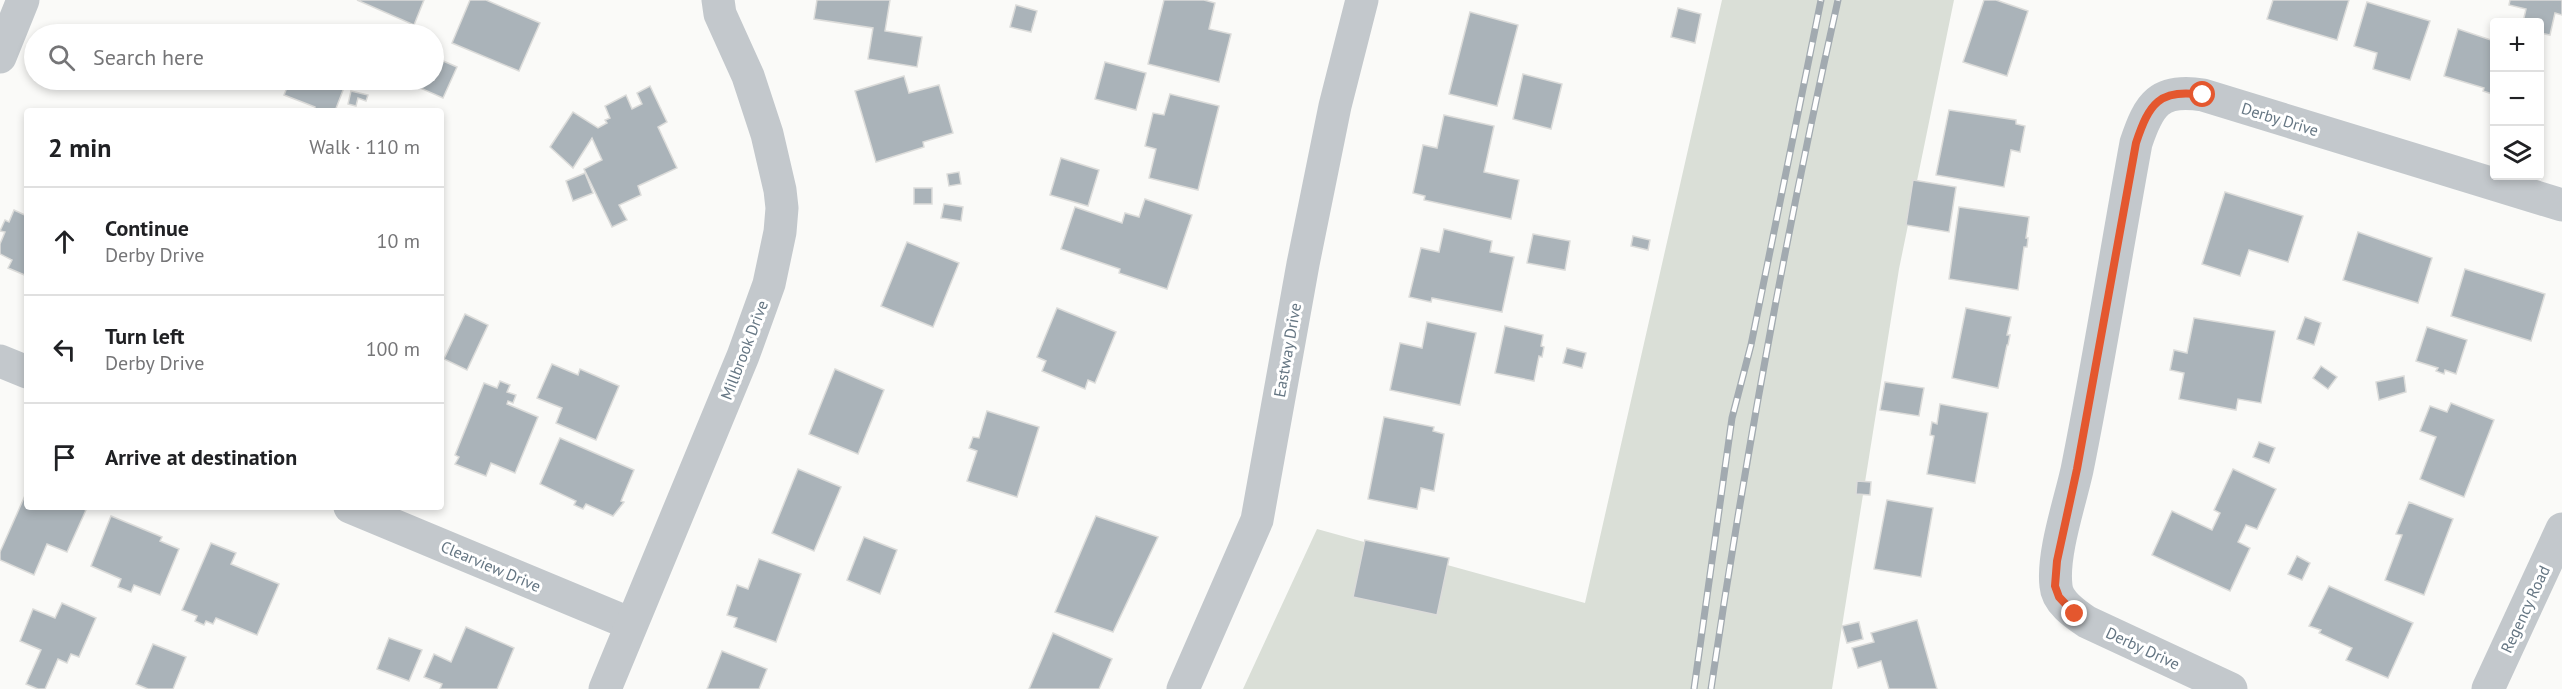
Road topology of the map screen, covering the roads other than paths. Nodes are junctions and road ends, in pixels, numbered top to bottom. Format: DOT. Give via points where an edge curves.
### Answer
graph roads {
  1 [pos="23,0"];
  2 [pos="718,0"];
  3 [pos="1362,0"];
  4 [pos="0,57"];
  5 [pos="2562,206"];
  6 [pos="0,361"];
  7 [pos="24,371"];
  8 [pos="357,510"];
  9 [pos="2562,529"];
  10 [pos="631,624"];
  11 [pos="605,689"];
  12 [pos="1183,689"];
  13 [pos="2231,689"];
  14 [pos="2488,689"];
  1 -- 4 [label="street"];
  2 -- 10 [label="street, Millbrook Drive" via="767,134 780,190 780,232 769,284 743,356"];
  3 -- 12 [label="street, Eastway Drive" via="1332,118 1257,520"];
  5 -- 13 [label="street, Derby Drive" via="2203,95 2168,94 2155,103 2144,119 2136,143 2055,586 2059,597 2087,622"];
  6 -- 7 [label="street"];
  8 -- 10 [label="street, Clearview Drive"];
  9 -- 14 [label="street, Regency Road"];
  10 -- 11 [label="street, Millbrook Drive"];
}
